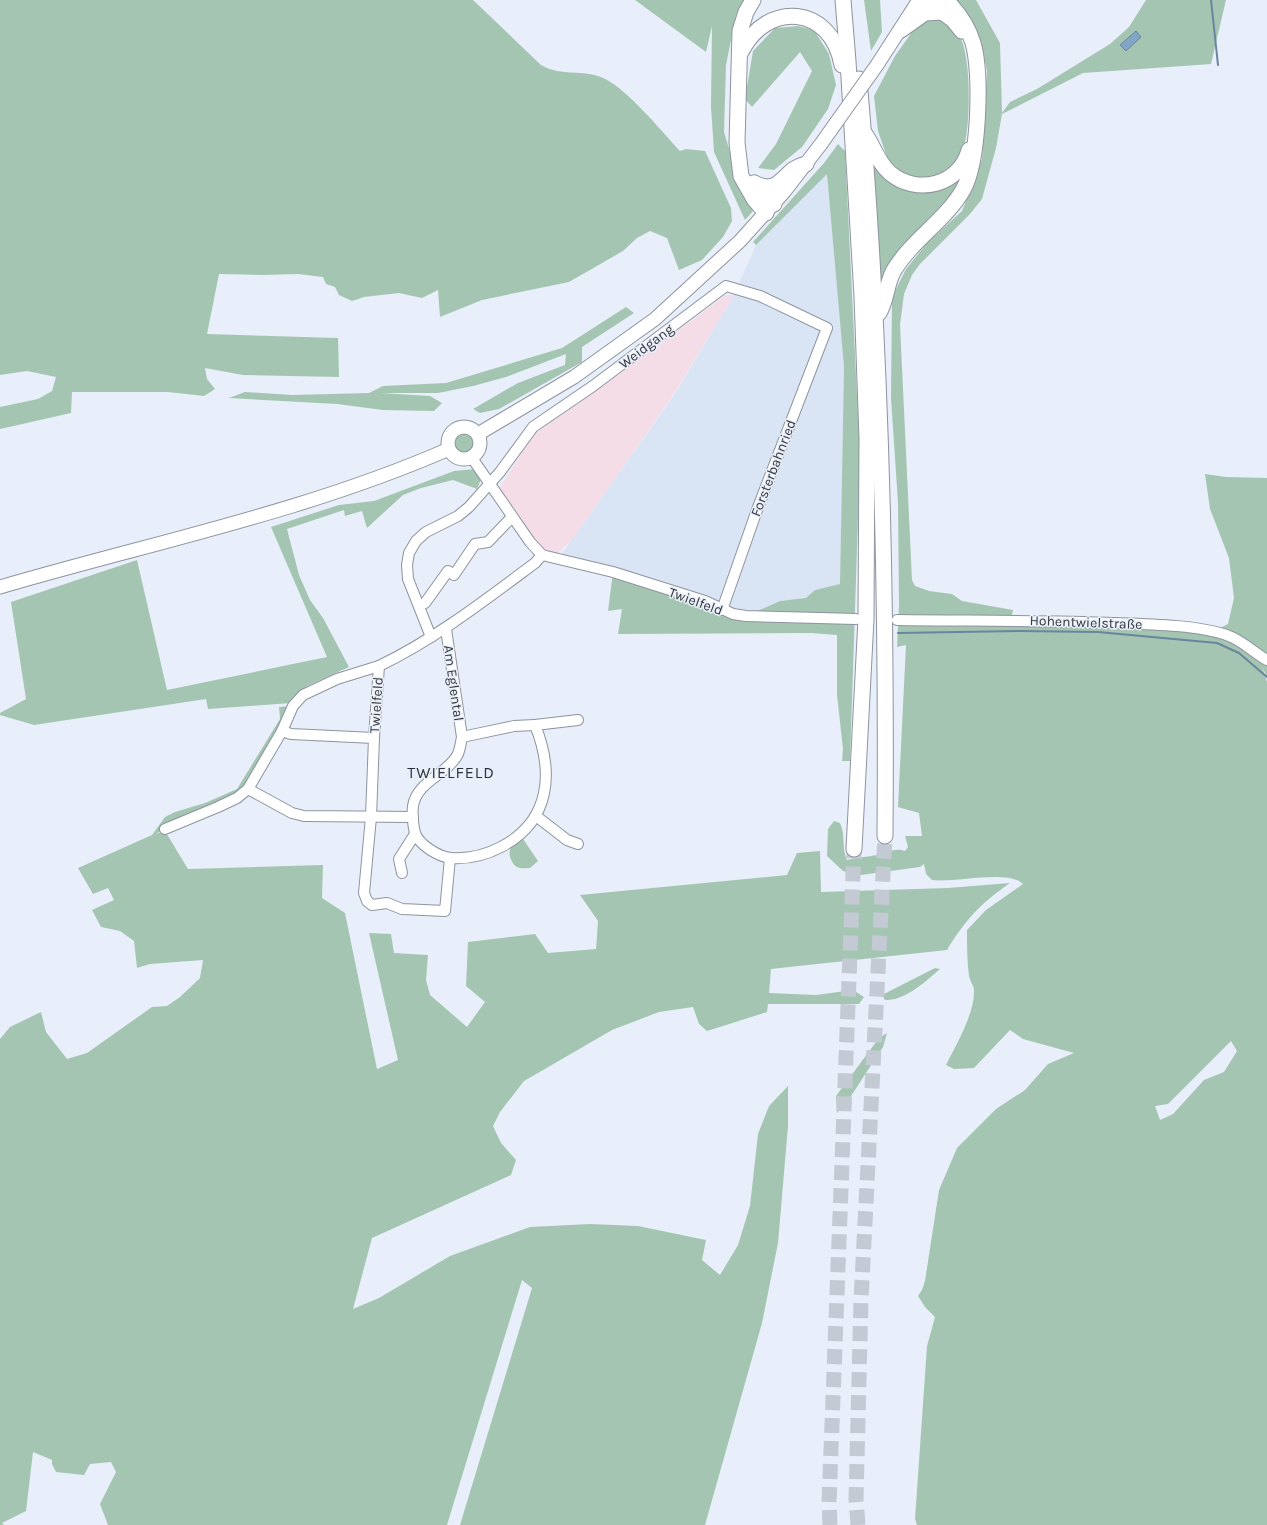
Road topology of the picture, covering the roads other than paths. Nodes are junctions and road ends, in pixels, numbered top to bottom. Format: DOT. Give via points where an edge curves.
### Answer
graph roads {
  1 [pos="753,0"];
  2 [pos="842,0"];
  3 [pos="852,0"];
  4 [pos="919,0"];
  5 [pos="926,0"];
  6 [pos="944,6"];
  7 [pos="901,30"];
  8 [pos="740,55"];
  9 [pos="850,88"];
  10 [pos="864,132"];
  11 [pos="806,164"];
  12 [pos="740,165"];
  13 [pos="754,182"];
  14 [pos="770,209"];
  15 [pos="876,319"];
  16 [pos="827,328"];
  17 [pos="478,434"];
  18 [pos="449,450"];
  19 [pos="472,458"];
  20 [pos="490,483"];
  21 [pos="512,517"];
  22 [pos="542,555"];
  23 [pos="0,586"];
  24 [pos="425,603"];
  25 [pos="722,610"];
  26 [pos="856,618"];
  27 [pos="897,620"];
  28 [pos="446,629"];
  29 [pos="431,637"];
  30 [pos="1267,660"];
  31 [pos="379,666"];
  32 [pos="578,720"];
  33 [pos="535,725"];
  34 [pos="282,731"];
  35 [pos="462,737"];
  36 [pos="374,738"];
  37 [pos="248,789"];
  38 [pos="536,816"];
  39 [pos="371,817"];
  40 [pos="413,817"];
  41 [pos="164,829"];
  42 [pos="415,834"];
  43 [pos="885,836"];
  44 [pos="578,844"];
  45 [pos="854,849"];
  46 [pos="450,858"];
  47 [pos="402,873"];
  1 -- 8 [label="highway" via="740,31"];
  2 -- 9 [label="highway"];
  3 -- 10 [label="highway"];
  4 -- 7 [label="main road"];
  5 -- 6 [label="highway"];
  6 -- 7 [label="highway" via="925,13"];
  6 -- 10 [label="highway" via="958,26 969,51 972,72 972,117 971,141 966,159 953,175 944,181 934,185 914,185 889,172"];
  6 -- 15 [label="highway" via="964,22 976,58 976,130 972,164 963,190 952,206 909,250 894,271 885,292 883,307"];
  7 -- 11 [label="main road, bridge"];
  8 -- 9 [label="highway" via="749,36 762,22 784,14 805,17 824,29 833,40 840,56 843,81"];
  8 -- 12 [label="highway" via="736,134"];
  9 -- 45 [label="highway" via="864,336 867,491 866,619"];
  10 -- 15 [label="highway"];
  11 -- 13 [label="highway" via="795,168 778,184 765,186"];
  11 -- 14 [label="main road"];
  12 -- 13 [label="highway"];
  12 -- 14 [label="highway" via="741,176 754,199"];
  13 -- 14 [label="highway"];
  14 -- 17 [label="main road" via="706,274 636,333 574,378"];
  15 -- 43 [label="highway" via="885,567"];
  16 -- 20 [label="street, Weidgang" via="760,296 726,286 593,386 533,427"];
  16 -- 25 [label="street, Forsterbahnried" via="757,510"];
  17 -- 18 [label="main road" via="467,427 458,428 450,435"];
  17 -- 19 [label="main road" via="480,448"];
  18 -- 19 [label="main road" via="458,459"];
  18 -- 23 [label="main road" via="379,478 297,504"];
  19 -- 20 [label="street"];
  20 -- 21 [label="street"];
  20 -- 29 [label="street, Am Eglental" via="458,516 426,532 416,541 409,553 408,578"];
  21 -- 22 [label="street"];
  21 -- 24 [label="street" via="488,542 475,544 454,575 448,571"];
  22 -- 25 [label="street, Twielfeld" via="613,572 705,601"];
  22 -- 28 [label="street, Twielfeld" via="535,563"];
  25 -- 26 [label="street, Twielfeld" via="746,616"];
  27 -- 30 [label="street, Hohentwielstraße" via="1047,620 1144,624 1206,630 1230,636"];
  28 -- 29 [label="street, Twielfeld"];
  28 -- 35 [label="street, Am Eglental"];
  29 -- 31 [label="street, Twielfeld"];
  31 -- 34 [label="street" via="303,694 293,706"];
  31 -- 36 [label="street, Twielfeld"];
  32 -- 33 [label="street, Am Eglental"];
  33 -- 35 [label="street, Am Eglental" via="514,726"];
  33 -- 38 [label="street" via="543,746 547,770 544,798"];
  34 -- 36 [label="street" via="291,734"];
  34 -- 37 [label="street"];
  35 -- 40 [label="street, Am Eglental" via="458,755 417,793"];
  36 -- 39 [label="street, Twielfeld"];
  37 -- 39 [label="street" via="292,813 304,816"];
  37 -- 41 [label="street" via="237,798"];
  38 -- 44 [label="street" via="567,840"];
  38 -- 46 [label="street" via="524,831 489,853"];
  39 -- 40 [label="street"];
  39 -- 46 [label="street, Twielfeld" via="364,893 366,901 372,905 387,903 402,909 445,911"];
  40 -- 42 [label="street, Am Eglental"];
  42 -- 46 [label="street" via="425,846"];
  42 -- 47 [label="street" via="399,858"];
}
